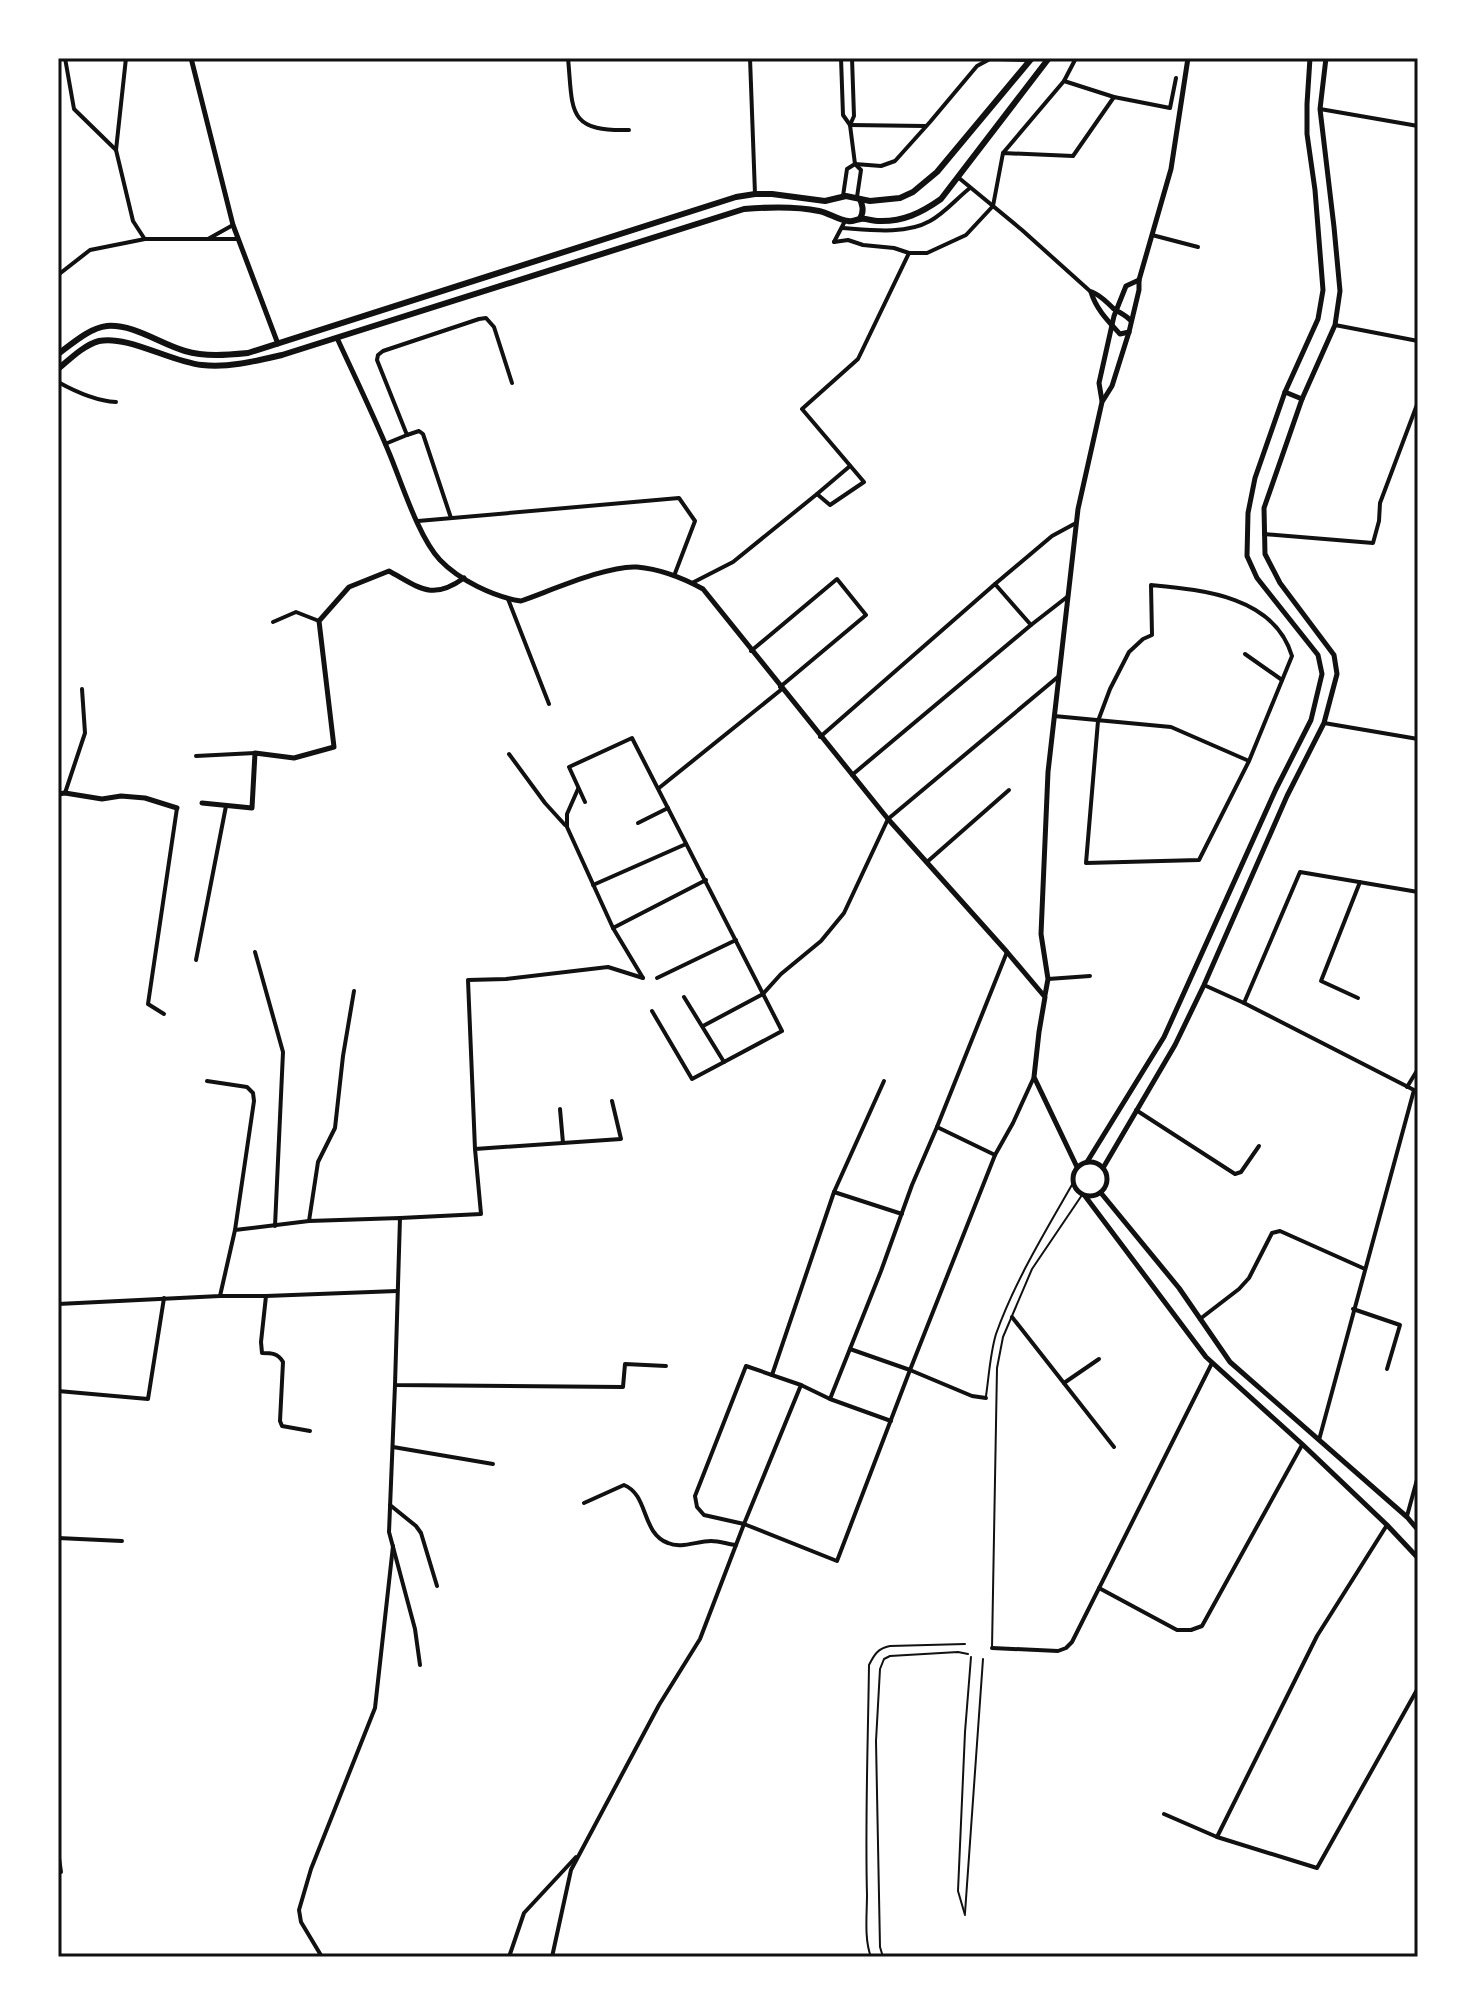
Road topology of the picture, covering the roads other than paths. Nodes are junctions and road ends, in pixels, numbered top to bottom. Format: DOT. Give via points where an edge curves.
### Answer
graph roads {
  1 [pos="65,58"];
  2 [pos="125,58"];
  3 [pos="191,58"];
  4 [pos="568,58"];
  5 [pos="750,58"];
  6 [pos="841,58"];
  7 [pos="852,58"];
  8 [pos="1049,58"];
  9 [pos="1076,58"];
  10 [pos="1188,58"];
  11 [pos="1310,58"];
  12 [pos="1326,58"];
  13 [pos="1032,59"];
  14 [pos="1176,78"];
  15 [pos="1064,81"];
  16 [pos="1114,97"];
  17 [pos="1320,109"];
  18 [pos="850,125"];
  19 [pos="925,126"];
  20 [pos="1418,126"];
  21 [pos="629,130"];
  22 [pos="116,150"];
  23 [pos="1003,153"];
  24 [pos="855,164"];
  25 [pos="959,178"];
  26 [pos="1329,187"];
  27 [pos="970,188"];
  28 [pos="1315,190"];
  29 [pos="755,194"];
  30 [pos="841,197"];
  31 [pos="859,198"];
  32 [pos="993,206"];
  33 [pos="836,217"];
  34 [pos="860,219"];
  35 [pos="233,225"];
  36 [pos="843,225"];
  37 [pos="1152,235"];
  38 [pos="145,239"];
  39 [pos="238,239"];
  40 [pos="206,240"];
  41 [pos="1198,247"];
  42 [pos="909,253"];
  43 [pos="58,275"];
  44 [pos="1140,279"];
  45 [pos="1091,292"];
  46 [pos="1117,311"];
  47 [pos="1131,321"];
  48 [pos="1335,325"];
  49 [pos="1113,326"];
  50 [pos="1129,332"];
  51 [pos="337,338"];
  52 [pos="1418,341"];
  53 [pos="278,344"];
  54 [pos="58,354"];
  55 [pos="282,355"];
  56 [pos="58,369"];
  57 [pos="58,382"];
  58 [pos="512,383"];
  59 [pos="1285,392"];
  60 [pos="1302,399"];
  61 [pos="116,402"];
  62 [pos="1102,402"];
  63 [pos="1418,402"];
  64 [pos="407,435"];
  65 [pos="385,444"];
  66 [pos="850,466"];
  67 [pos="817,494"];
  68 [pos="451,518"];
  69 [pos="418,521"];
  70 [pos="1076,523"];
  71 [pos="1264,534"];
  72 [pos="674,576"];
  73 [pos="464,578"];
  74 [pos="692,583"];
  75 [pos="995,584"];
  76 [pos="1068,596"];
  77 [pos="508,599"];
  78 [pos="319,621"];
  79 [pos="273,622"];
  80 [pos="1031,625"];
  81 [pos="751,651"];
  82 [pos="1245,654"];
  83 [pos="1059,676"];
  84 [pos="1282,680"];
  85 [pos="781,688"];
  86 [pos="82,689"];
  87 [pos="549,704"];
  88 [pos="1054,716"];
  89 [pos="1098,721"];
  90 [pos="1324,723"];
  91 [pos="820,737"];
  92 [pos="1418,739"];
  93 [pos="255,753"];
  94 [pos="509,754"];
  95 [pos="196,756"];
  96 [pos="1249,761"];
  97 [pos="852,775"];
  98 [pos="578,789"];
  99 [pos="658,789"];
  100 [pos="1276,789"];
  101 [pos="1009,790"];
  102 [pos="62,793"];
  103 [pos="1287,796"];
  104 [pos="585,802"];
  105 [pos="202,803"];
  106 [pos="226,806"];
  107 [pos="177,808"];
  108 [pos="668,808"];
  109 [pos="888,819"];
  110 [pos="638,823"];
  111 [pos="567,827"];
  112 [pos="687,844"];
  113 [pos="927,862"];
  114 [pos="706,880"];
  115 [pos="1360,882"];
  116 [pos="593,885"];
  117 [pos="1418,892"];
  118 [pos="613,928"];
  119 [pos="736,940"];
  120 [pos="255,952"];
  121 [pos="1007,952"];
  122 [pos="196,960"];
  123 [pos="1090,976"];
  124 [pos="657,978"];
  125 [pos="1048,979"];
  126 [pos="1204,985"];
  127 [pos="354,991"];
  128 [pos="763,994"];
  129 [pos="684,997"];
  130 [pos="1045,997"];
  131 [pos="1358,998"];
  132 [pos="1244,1003"];
  133 [pos="652,1011"];
  134 [pos="164,1014"];
  135 [pos="702,1026"];
  136 [pos="724,1062"];
  137 [pos="1418,1069"];
  138 [pos="1034,1077"];
  139 [pos="207,1081"];
  140 [pos="884,1081"];
  141 [pos="1407,1087"];
  142 [pos="612,1101"];
  143 [pos="560,1109"];
  144 [pos="1136,1110"];
  145 [pos="937,1127"];
  146 [pos="1059,1130"];
  147 [pos="563,1143"];
  148 [pos="1259,1146"];
  149 [pos="475,1149"];
  150 [pos="995,1155"];
  151 [pos="1087,1162"];
  152 [pos="1077,1167"];
  153 [pos="1103,1168"];
  154 [pos="1073,1183"];
  155 [pos="834,1192"];
  156 [pos="1101,1193"];
  157 [pos="1083,1195"];
  158 [pos="902,1214"];
  159 [pos="400,1218"];
  160 [pos="309,1221"];
  161 [pos="275,1226"];
  162 [pos="235,1230"];
  163 [pos="1365,1269"];
  164 [pos="398,1291"];
  165 [pos="220,1296"];
  166 [pos="266,1296"];
  167 [pos="164,1298"];
  168 [pos="58,1304"];
  169 [pos="1353,1309"];
  170 [pos="1012,1317"];
  171 [pos="1200,1319"];
  172 [pos="850,1349"];
  173 [pos="1099,1359"];
  174 [pos="1212,1363"];
  175 [pos="666,1366"];
  176 [pos="1387,1369"];
  177 [pos="910,1370"];
  178 [pos="772,1375"];
  179 [pos="1064,1383"];
  180 [pos="395,1385"];
  181 [pos="801,1385"];
  182 [pos="58,1391"];
  183 [pos="986,1398"];
  184 [pos="830,1399"];
  185 [pos="891,1421"];
  186 [pos="310,1431"];
  187 [pos="1319,1440"];
  188 [pos="1302,1444"];
  189 [pos="393,1447"];
  190 [pos="1114,1447"];
  191 [pos="493,1464"];
  192 [pos="1418,1476"];
  193 [pos="584,1503"];
  194 [pos="390,1505"];
  195 [pos="1407,1517"];
  196 [pos="744,1524"];
  197 [pos="1387,1525"];
  198 [pos="1418,1530"];
  199 [pos="58,1538"];
  200 [pos="122,1541"];
  201 [pos="736,1545"];
  202 [pos="393,1546"];
  203 [pos="1418,1558"];
  204 [pos="437,1586"];
  205 [pos="1099,1588"];
  206 [pos="965,1644"];
  207 [pos="992,1648"];
  208 [pos="983,1659"];
  209 [pos="420,1665"];
  210 [pos="1418,1688"];
  211 [pos="1164,1814"];
  212 [pos="1217,1837"];
  213 [pos="58,1851"];
  214 [pos="581,1853"];
  215 [pos="61,1872"];
  216 [pos="322,1957"];
  217 [pos="509,1957"];
  218 [pos="552,1957"];
  219 [pos="871,1957"];
  220 [pos="883,1957"];
  1 -- 22 [label="street" via="74,109"];
  2 -- 22 [label="street"];
  3 -- 35 [label="main road"];
  4 -- 21 [label="street" via="577,118 589,127"];
  5 -- 29 [label="street"];
  6 -- 18 [label="street" via="843,115"];
  7 -- 18 [label="street"];
  8 -- 25 [label="highway"];
  9 -- 15 [label="street"];
  10 -- 37 [label="main road" via="1171,169"];
  11 -- 28 [label="main road" via="1307,134"];
  12 -- 17 [label="main road"];
  13 -- 19 [label="street" via="990,59 977,66"];
  13 -- 31 [label="highway" via="923,185 900,198"];
  14 -- 16 [label="street" via="1170,108"];
  15 -- 16 [label="street"];
  15 -- 23 [label="street"];
  16 -- 23 [label="street" via="1073,156"];
  17 -- 20 [label="street"];
  17 -- 26 [label="main road"];
  18 -- 19 [label="street"];
  18 -- 24 [label="street"];
  19 -- 24 [label="street" via="895,161"];
  22 -- 38 [label="street" via="133,221"];
  23 -- 32 [label="street"];
  24 -- 30 [label="street" via="847,169"];
  24 -- 31 [label="street" via="861,170"];
  25 -- 27 [label="street"];
  25 -- 34 [label="highway" via="924,212 892,221"];
  26 -- 28 [label="main road"];
  26 -- 48 [label="main road" via="1340,291"];
  27 -- 32 [label="street"];
  27 -- 36 [label="street" via="915,227 882,231"];
  28 -- 59 [label="main road" via="1323,290 1318,319"];
  29 -- 30 [label="highway" via="825,201"];
  29 -- 53 [label="highway"];
  30 -- 31 [label="highway"];
  30 -- 33 [label="highway"];
  31 -- 34 [label="highway"];
  32 -- 42 [label="street" via="966,235 927,253"];
  32 -- 45 [label="street"];
  33 -- 36 [label="highway"];
  33 -- 51 [label="highway" via="781,207 736,211"];
  34 -- 36 [label="highway"];
  35 -- 39 [label="main road"];
  35 -- 40 [label="street"];
  36 -- 42 [label="street" via="834,242 848,240"];
  37 -- 41 [label="street"];
  37 -- 44 [label="main road"];
  38 -- 40 [label="street"];
  38 -- 43 [label="street" via="90,250"];
  39 -- 40 [label="street"];
  39 -- 53 [label="main road"];
  42 -- 66 [label="street" via="858,359 802,409"];
  44 -- 46 [label="main road" via="1126,286"];
  44 -- 47 [label="main road"];
  45 -- 46 [label="main road"];
  45 -- 49 [label="main road"];
  46 -- 47 [label="main road"];
  46 -- 49 [label="main road"];
  47 -- 50 [label="main road"];
  48 -- 52 [label="street"];
  48 -- 60 [label="main road"];
  49 -- 50 [label="main road" via="1120,334"];
  49 -- 62 [label="main road" via="1099,383"];
  50 -- 62 [label="main road"];
  51 -- 55 [label="highway"];
  51 -- 65 [label="main road"];
  53 -- 54 [label="highway" via="248,353 206,355 106,326"];
  53 -- 55 [label="highway"];
  55 -- 56 [label="highway" via="205,366 112,341 86,347"];
  57 -- 61 [label="street"];
  58 -- 64 [label="street" via="494,327 486,318 383,351 377,360"];
  59 -- 60 [label="main road"];
  59 -- 100 [label="main road" via="1255,478 1247,556 1257,578 1318,655 1322,674 1311,720"];
  60 -- 71 [label="main road" via="1264,508"];
  62 -- 70 [label="main road"];
  63 -- 71 [label="street" via="1380,503 1373,543"];
  64 -- 65 [label="street"];
  64 -- 68 [label="street" via="423,434"];
  65 -- 69 [label="main road"];
  66 -- 67 [label="street"];
  66 -- 67 [label="street" via="864,482 830,505"];
  67 -- 74 [label="street" via="733,562"];
  68 -- 69 [label="street"];
  68 -- 72 [label="street" via="679,498 695,521"];
  69 -- 73 [label="main road" via="440,560"];
  70 -- 75 [label="street" via="1052,536"];
  70 -- 76 [label="main road"];
  71 -- 90 [label="main road" via="1265,554 1280,583 1334,655 1337,674"];
  72 -- 74 [label="main road"];
  72 -- 77 [label="main road" via="615,568 521,601"];
  73 -- 77 [label="main road"];
  73 -- 78 [label="main road" via="449,589 426,591 389,571 349,587"];
  74 -- 81 [label="main road" via="703,589"];
  75 -- 80 [label="street"];
  75 -- 91 [label="street"];
  76 -- 80 [label="street"];
  76 -- 83 [label="main road"];
  77 -- 87 [label="street"];
  78 -- 79 [label="street" via="296,612"];
  78 -- 93 [label="main road" via="334,747 294,758"];
  80 -- 97 [label="street"];
  81 -- 85 [label="main road"];
  81 -- 85 [label="street" via="837,579 866,615"];
  82 -- 84 [label="street"];
  83 -- 88 [label="main road"];
  83 -- 109 [label="street"];
  84 -- 89 [label="street" via="1292,656 1270,620 1218,593 1151,585 1152,635 1129,652"];
  84 -- 96 [label="street"];
  85 -- 91 [label="main road"];
  85 -- 99 [label="street"];
  86 -- 102 [label="street" via="85,733"];
  88 -- 89 [label="street"];
  88 -- 125 [label="main road" via="1041,934"];
  89 -- 96 [label="street" via="1171,727"];
  89 -- 96 [label="street" via="1086,863 1199,860"];
  90 -- 92 [label="street"];
  90 -- 103 [label="main road"];
  91 -- 97 [label="main road"];
  93 -- 95 [label="street"];
  93 -- 106 [label="main road" via="252,808"];
  94 -- 111 [label="street"];
  97 -- 109 [label="main road"];
  98 -- 99 [label="street" via="569,767 632,738"];
  98 -- 104 [label="street"];
  98 -- 111 [label="street"];
  99 -- 108 [label="street"];
  100 -- 103 [label="main road"];
  100 -- 151 [label="main road" via="1164,1037"];
  101 -- 113 [label="street"];
  102 -- 107 [label="main road" via="145,798"];
  103 -- 126 [label="main road"];
  105 -- 106 [label="main road"];
  106 -- 122 [label="street"];
  107 -- 134 [label="street" via="148,1004"];
  108 -- 110 [label="street"];
  108 -- 112 [label="street"];
  109 -- 113 [label="main road"];
  109 -- 128 [label="street" via="844,913"];
  111 -- 116 [label="street"];
  112 -- 114 [label="street"];
  112 -- 116 [label="street"];
  113 -- 121 [label="main road"];
  114 -- 118 [label="street"];
  114 -- 119 [label="street"];
  115 -- 117 [label="street"];
  115 -- 131 [label="street" via="1321,981"];
  115 -- 132 [label="street" via="1300,872"];
  116 -- 118 [label="street"];
  118 -- 149 [label="street" via="643,978 608,967 468,980"];
  119 -- 124 [label="street"];
  119 -- 128 [label="street"];
  120 -- 161 [label="street" via="283,1052"];
  121 -- 130 [label="main road"];
  121 -- 145 [label="street"];
  123 -- 125 [label="street"];
  125 -- 130 [label="main road"];
  126 -- 132 [label="street"];
  126 -- 144 [label="main road"];
  127 -- 160 [label="street" via="335,1128 318,1162"];
  128 -- 135 [label="street"];
  128 -- 136 [label="street" via="782,1031"];
  129 -- 135 [label="street"];
  130 -- 138 [label="main road"];
  132 -- 141 [label="street"];
  133 -- 136 [label="street" via="692,1079"];
  135 -- 136 [label="street"];
  137 -- 141 [label="street"];
  138 -- 150 [label="street"];
  138 -- 152 [label="main road"];
  139 -- 162 [label="street" via="247,1087 253,1093"];
  140 -- 155 [label="street"];
  141 -- 163 [label="street" via="1414,1090"];
  142 -- 147 [label="street" via="621,1139"];
  143 -- 147 [label="street"];
  144 -- 148 [label="street" via="1235,1174"];
  144 -- 153 [label="main road"];
  145 -- 150 [label="street"];
  145 -- 158 [label="street"];
  146 -- 152 [label="main road"];
  147 -- 149 [label="street"];
  149 -- 159 [label="street" via="481,1214"];
  150 -- 177 [label="street"];
  151 -- 152 [label="main road"];
  151 -- 153 [label="main road"];
  152 -- 154 [label="main road"];
  153 -- 156 [label="main road" via="1107,1184"];
  154 -- 157 [label="main road"];
  154 -- 183 [label="lane" via="1026,1266 996,1336"];
  155 -- 158 [label="street"];
  155 -- 178 [label="street"];
  156 -- 157 [label="main road"];
  156 -- 171 [label="main road"];
  157 -- 170 [label="lane" via="1032,1269"];
  157 -- 174 [label="main road"];
  158 -- 172 [label="street"];
  159 -- 160 [label="street"];
  159 -- 164 [label="street"];
  160 -- 161 [label="street"];
  161 -- 162 [label="street"];
  162 -- 165 [label="street"];
  163 -- 169 [label="street"];
  163 -- 171 [label="street" via="1280,1231 1272,1233 1249,1278"];
  164 -- 166 [label="street"];
  164 -- 180 [label="street"];
  165 -- 166 [label="street"];
  165 -- 167 [label="street"];
  166 -- 186 [label="street" via="262,1353 280,1356 283,1362 280,1421 282,1426"];
  167 -- 168 [label="street"];
  167 -- 182 [label="street" via="148,1399"];
  169 -- 176 [label="street" via="1400,1325"];
  169 -- 187 [label="street"];
  170 -- 179 [label="street"];
  170 -- 207 [label="lane" via="997,1368"];
  171 -- 187 [label="main road" via="1230,1362"];
  172 -- 177 [label="street"];
  172 -- 184 [label="street"];
  173 -- 179 [label="street"];
  174 -- 188 [label="main road"];
  174 -- 205 [label="street"];
  175 -- 180 [label="street" via="625,1364 623,1387"];
  177 -- 183 [label="street"];
  177 -- 185 [label="street"];
  178 -- 181 [label="street"];
  178 -- 196 [label="street" via="746,1366 695,1496 704,1515"];
  179 -- 190 [label="street"];
  180 -- 189 [label="street"];
  181 -- 184 [label="street"];
  181 -- 196 [label="street"];
  184 -- 185 [label="street"];
  185 -- 196 [label="street" via="837,1561"];
  187 -- 195 [label="main road"];
  188 -- 197 [label="main road"];
  188 -- 205 [label="street" via="1202,1626 1177,1630"];
  189 -- 191 [label="street"];
  189 -- 194 [label="street"];
  192 -- 195 [label="street"];
  193 -- 201 [label="street" via="624,1485 636,1492 650,1527 670,1545"];
  194 -- 202 [label="street"];
  194 -- 204 [label="street" via="421,1533"];
  195 -- 198 [label="main road"];
  196 -- 201 [label="street"];
  197 -- 203 [label="main road"];
  197 -- 212 [label="street" via="1317,1636"];
  199 -- 200 [label="street"];
  201 -- 214 [label="street" via="700,1639"];
  202 -- 209 [label="street"];
  202 -- 216 [label="street" via="375,1708 299,1910"];
  205 -- 207 [label="street" via="1066,1648"];
  206 -- 219 [label="lane" via="882,1647 869,1665 866,1874"];
  208 -- 220 [label="lane" via="965,1915 958,1891 970,1656 890,1656 880,1669 876,1741"];
  210 -- 212 [label="street" via="1317,1868"];
  211 -- 212 [label="street"];
  213 -- 215 [label="street"];
  214 -- 217 [label="street" via="524,1913"];
  214 -- 218 [label="street" via="571,1870"];
}
